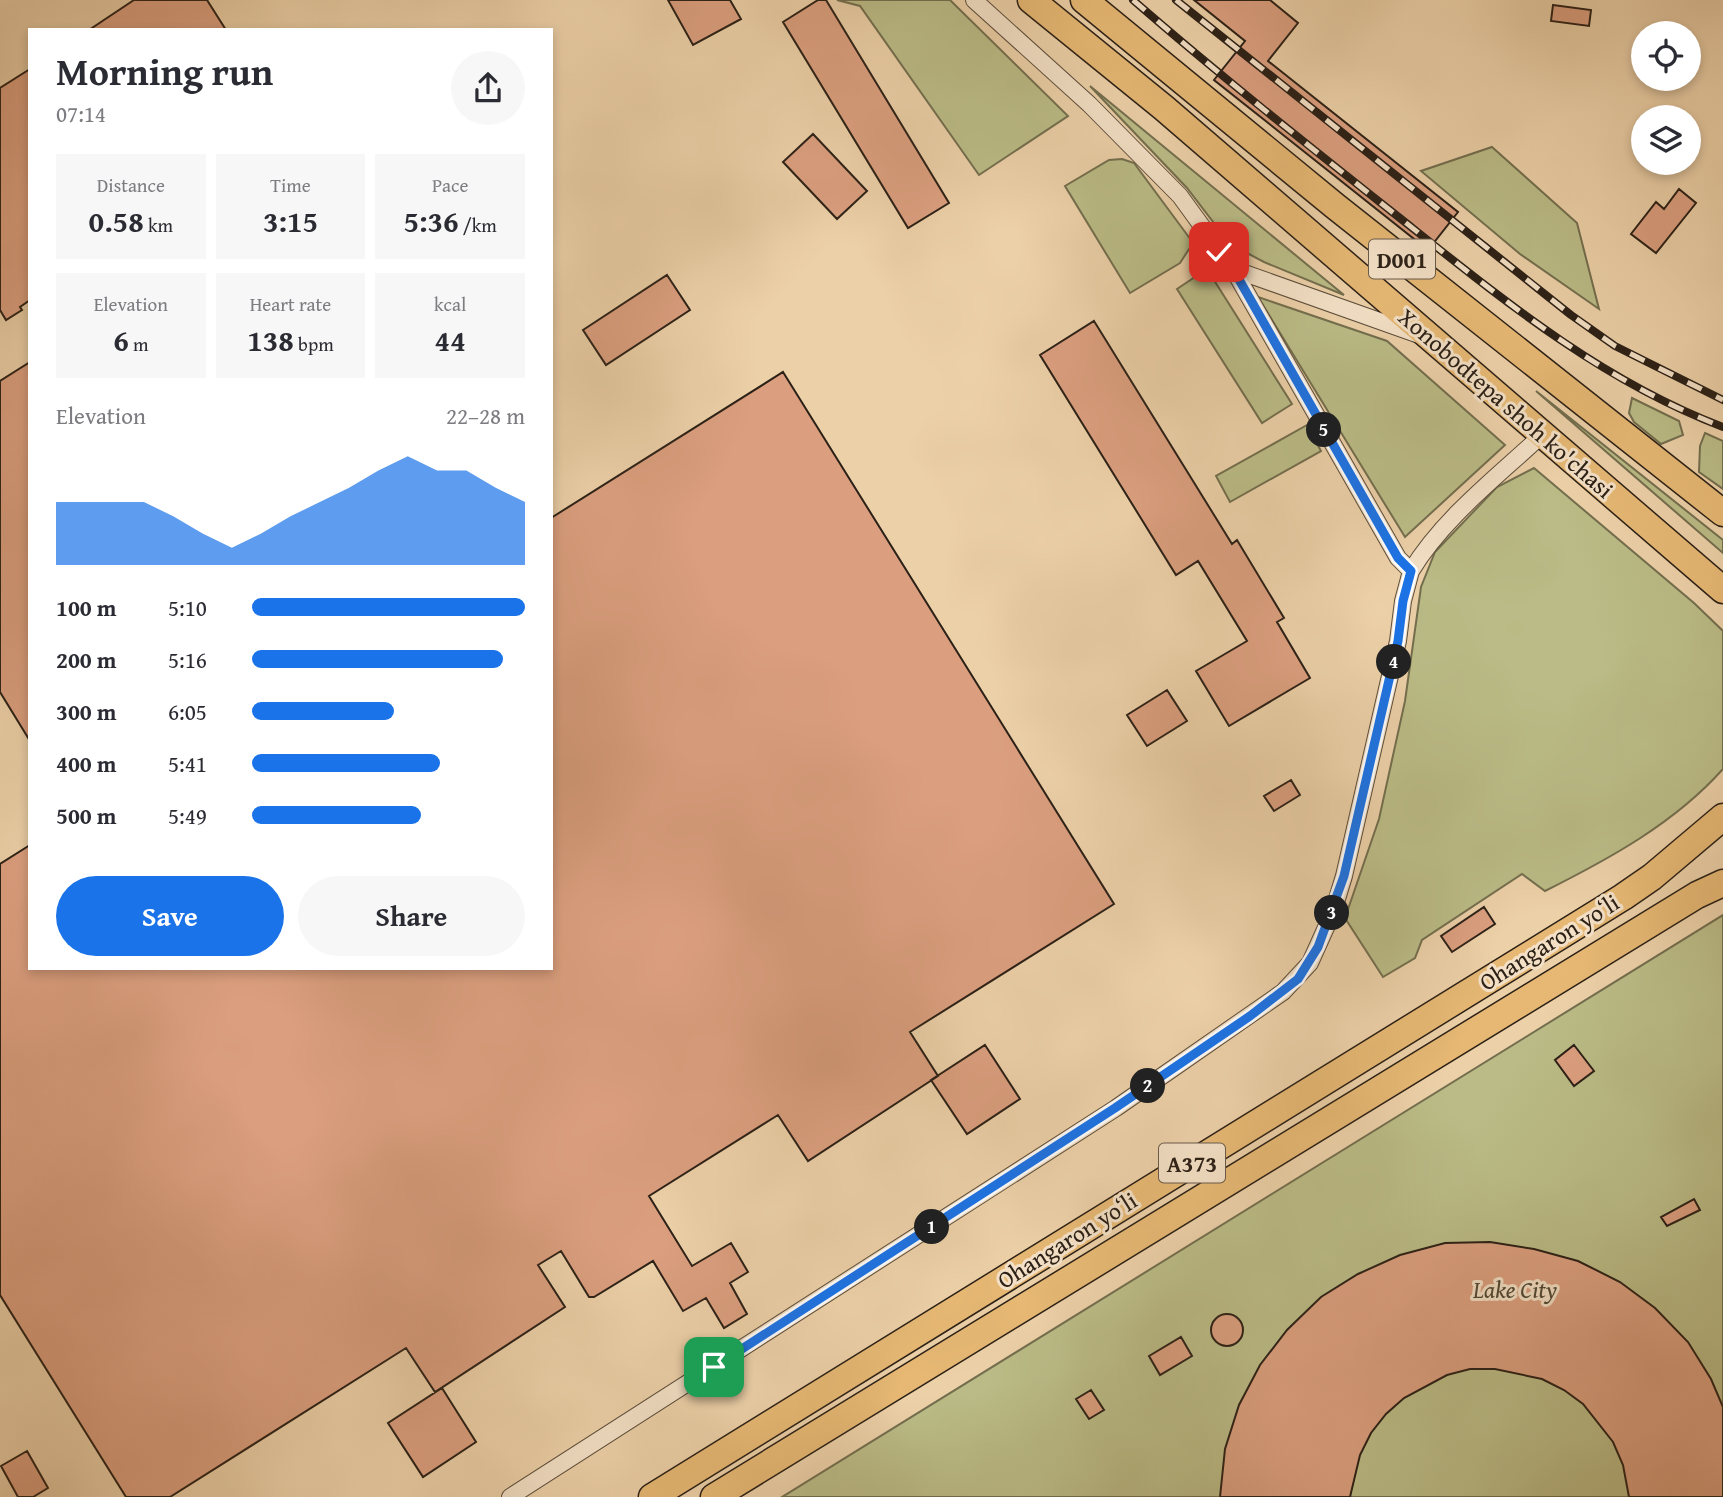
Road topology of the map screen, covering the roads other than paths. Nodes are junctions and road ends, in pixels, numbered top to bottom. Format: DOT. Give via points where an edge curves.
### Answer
graph roads {
  1 [pos="974,0"];
  2 [pos="1031,0"];
  3 [pos="1084,0"];
  4 [pos="1233,269"];
  5 [pos="1435,341"];
  6 [pos="1543,434"];
  7 [pos="1723,513"];
  8 [pos="1411,571"];
  9 [pos="1723,590"];
  10 [pos="1723,817"];
  11 [pos="1723,883"];
  12 [pos="510,1497"];
  13 [pos="652,1497"];
  14 [pos="714,1497"];
  1 -- 4 [label="street" via="1138,152 1180,196"];
  2 -- 5 [label="highway, Xonobodtepa shoh ko'chasi / D001"];
  3 -- 7 [label="highway, Xonobodtepa shoh ko'chasi / D001" via="1335,206"];
  4 -- 5 [label="street"];
  4 -- 8 [label="street" via="1398,558"];
  5 -- 6 [label="highway, Xonobodtepa shoh ko'chasi / D001"];
  6 -- 8 [label="street" via="1432,542"];
  6 -- 9 [label="highway, Xonobodtepa shoh ko'chasi / D001"];
  8 -- 12 [label="street" via="1344,876 1318,947 1298,979 1115,1108"];
  10 -- 13 [label="highway, Ohangaron yoʻli / A373" via="1623,897"];
  11 -- 14 [label="highway, Ohangaron yoʻli / A373"];
}
